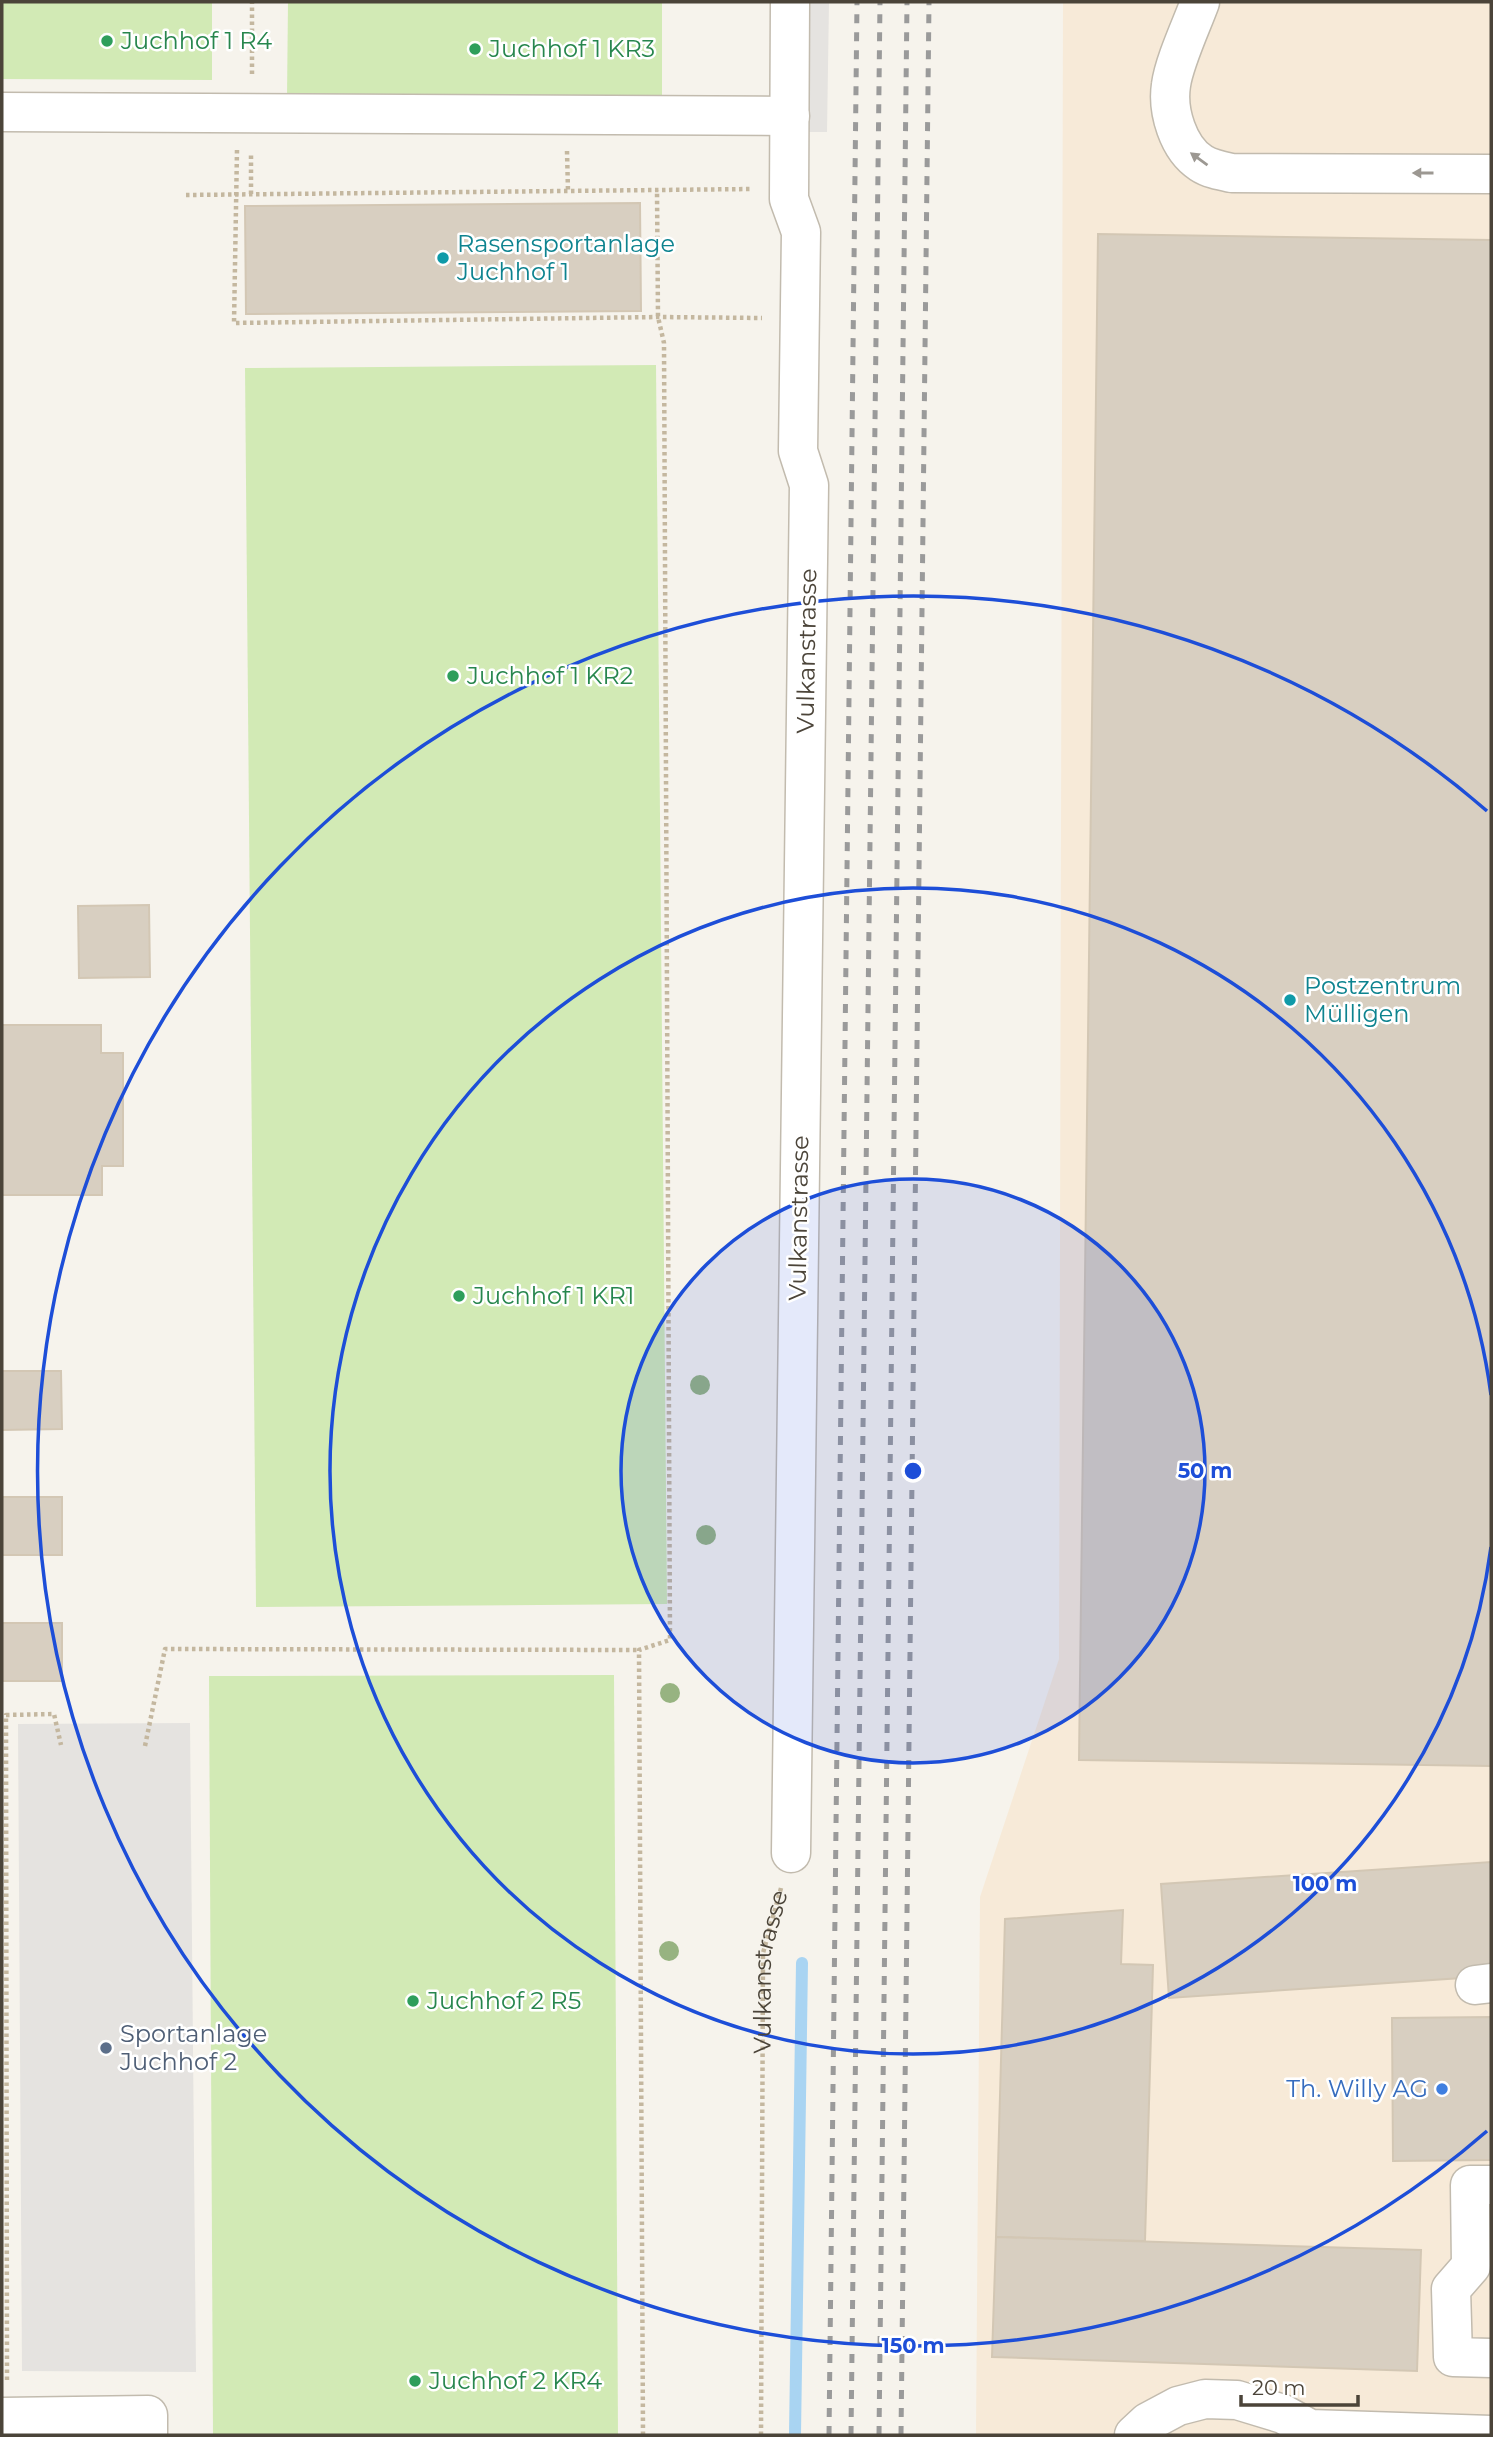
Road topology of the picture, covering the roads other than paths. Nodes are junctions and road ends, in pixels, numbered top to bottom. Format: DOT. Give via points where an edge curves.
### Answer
graph roads {
  1 [pos="790,2"];
  2 [pos="1200,2"];
  3 [pos="2,112"];
  4 [pos="790,116"];
  5 [pos="1491,174"];
  6 [pos="791,1853"];
  7 [pos="1491,2185"];
  8 [pos="1491,2358"];
  9 [pos="5,2417"];
  10 [pos="86,2426"];
  11 [pos="1311,2432"];
  12 [pos="148,2435"];
  13 [pos="1134,2435"];
  14 [pos="1491,2435"];
  1 -- 4 [label="street, Vulkanstrasse"];
  5 -- 2 [label="street, one-way" via="1232,173 1202,163 1187,150 1178,133 1170,101 1171,83"];
  3 -- 4 [label="street"];
  4 -- 6 [label="street, Vulkanstrasse" via="789,199 802,232 798,452 809,485"];
  7 -- 8 [label="street" via="1470,2185 1471,2266 1451,2289 1453,2357"];
  9 -- 10 [label="street"];
  10 -- 12 [label="street" via="148,2415"];
  11 -- 13 [label="street" via="1283,2414 1237,2400 1205,2399 1178,2406"];
  11 -- 14 [label="street"];
}
